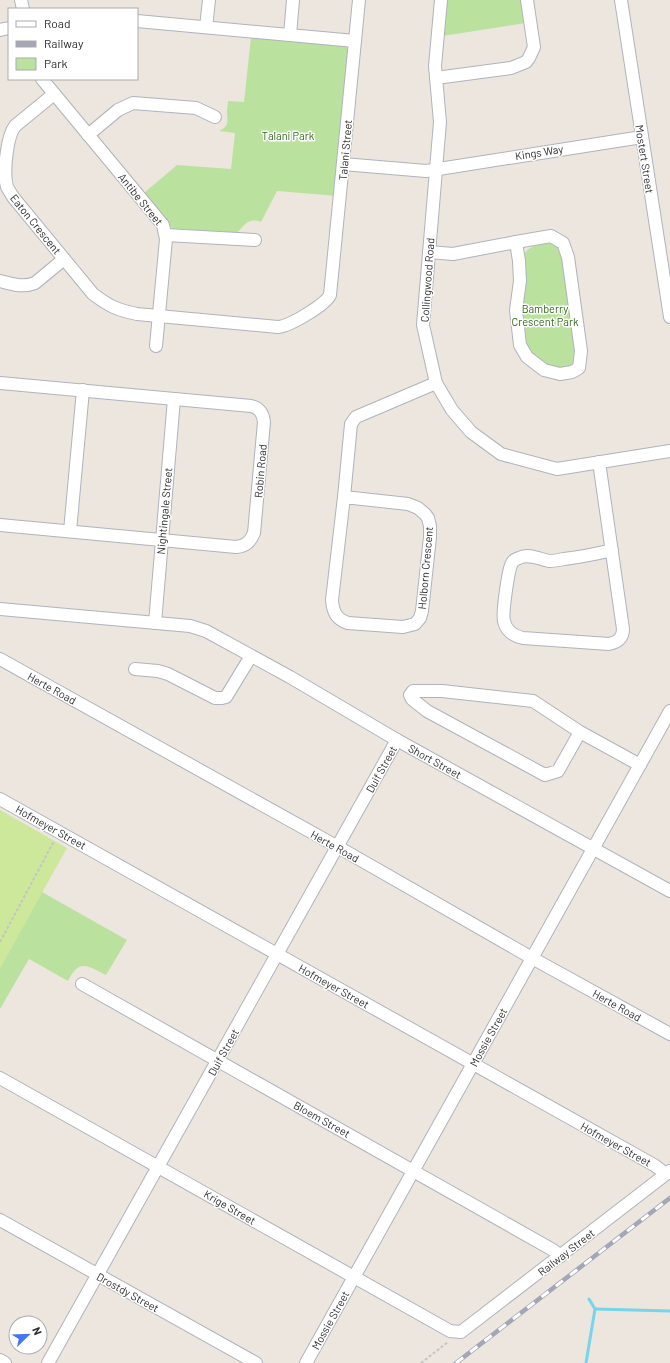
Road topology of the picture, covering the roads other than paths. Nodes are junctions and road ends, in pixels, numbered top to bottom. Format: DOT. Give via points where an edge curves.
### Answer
graph roads {
  1 [pos="208,0"];
  2 [pos="293,0"];
  3 [pos="359,0"];
  4 [pos="441,0"];
  5 [pos="527,0"];
  6 [pos="621,0"];
  7 [pos="138,21"];
  8 [pos="206,27"];
  9 [pos="290,35"];
  10 [pos="355,41"];
  11 [pos="436,78"];
  12 [pos="43,80"];
  13 [pos="54,94"];
  14 [pos="215,117"];
  15 [pos="88,135"];
  16 [pos="642,137"];
  17 [pos="343,164"];
  18 [pos="437,170"];
  19 [pos="166,235"];
  20 [pos="255,240"];
  21 [pos="516,242"];
  22 [pos="429,252"];
  23 [pos="64,259"];
  24 [pos="0,281"];
  25 [pos="159,315"];
  26 [pos="670,317"];
  27 [pos="156,346"];
  28 [pos="0,383"];
  29 [pos="436,383"];
  30 [pos="83,390"];
  31 [pos="174,398"];
  32 [pos="670,451"];
  33 [pos="599,462"];
  34 [pos="344,497"];
  35 [pos="0,525"];
  36 [pos="70,531"];
  37 [pos="162,540"];
  38 [pos="612,550"];
  39 [pos="0,609"];
  40 [pos="155,623"];
  41 [pos="251,656"];
  42 [pos="0,659"];
  43 [pos="135,668"];
  44 [pos="670,711"];
  45 [pos="580,732"];
  46 [pos="397,740"];
  47 [pos="640,765"];
  48 [pos="0,799"];
  49 [pos="338,847"];
  50 [pos="593,848"];
  51 [pos="670,891"];
  52 [pos="277,954"];
  53 [pos="532,958"];
  54 [pos="82,984"];
  55 [pos="670,1034"];
  56 [pos="218,1060"];
  57 [pos="473,1064"];
  58 [pos="0,1078"];
  59 [pos="158,1166"];
  60 [pos="413,1170"];
  61 [pos="668,1172"];
  62 [pos="0,1220"];
  63 [pos="561,1256"];
  64 [pos="98,1274"];
  65 [pos="354,1277"];
  66 [pos="461,1332"];
  67 [pos="0,1360"];
  68 [pos="5,1363"];
  69 [pos="48,1363"];
  70 [pos="256,1363"];
  71 [pos="306,1363"];
  1 -- 8 [label="street"];
  2 -- 9 [label="street"];
  3 -- 10 [label="street, Talani Street"];
  4 -- 11 [label="street, Collingwood Road"];
  5 -- 11 [label="street" via="534,47 526,62 511,68"];
  6 -- 16 [label="street, Mostert Street"];
  7 -- 8 [label="street"];
  8 -- 9 [label="street"];
  9 -- 10 [label="street"];
  10 -- 17 [label="street, Talani Street"];
  11 -- 18 [label="street, Collingwood Road" via="440,122"];
  12 -- 13 [label="street, Antibe Street"];
  13 -- 15 [label="street, Antibe Street"];
  13 -- 23 [label="street, Eaton Crescent" via="11,132 5,176 9,192"];
  14 -- 15 [label="street" via="196,108 133,104 118,110"];
  15 -- 19 [label="street, Antibe Street" via="161,221"];
  16 -- 18 [label="street, Kings Way"];
  16 -- 26 [label="street, Mostert Street"];
  17 -- 18 [label="street, Kings Way"];
  17 -- 25 [label="street, Talani Street" via="331,290 326,301 282,326"];
  18 -- 22 [label="street, Collingwood Road"];
  19 -- 20 [label="street"];
  19 -- 25 [label="street, Antibe Street"];
  21 -- 21 [label="street" via="520,281 516,310 520,345 527,357 544,370 560,374 572,372 579,368 581,351 568,257 563,243 551,236"];
  21 -- 22 [label="street" via="453,254"];
  22 -- 29 [label="street, Collingwood Road" via="423,325"];
  23 -- 24 [label="street" via="30,285 21,286"];
  23 -- 25 [label="street, Eaton Crescent" via="93,294 108,305 124,312"];
  25 -- 27 [label="street, Antibe Street"];
  28 -- 30 [label="street, Robin Road"];
  29 -- 33 [label="street, Collingwood Road" via="452,410 470,432 501,454 557,469"];
  29 -- 34 [label="street, Holborn Crescent" via="356,417 351,424"];
  30 -- 31 [label="street, Robin Road"];
  30 -- 36 [label="street"];
  31 -- 37 [label="street, Nightingale Street"];
  31 -- 37 [label="street, Robin Road" via="255,407 260,409 264,417 264,430 254,534 251,540 236,547"];
  32 -- 33 [label="street, Collingwood Road"];
  33 -- 38 [label="street"];
  34 -- 34 [label="street, Holborn Crescent" via="332,600 334,613 348,623 403,627 416,624 422,611 430,537 428,518 418,508 408,504"];
  35 -- 36 [label="street, Robin Road"];
  36 -- 37 [label="street, Robin Road"];
  37 -- 40 [label="street, Nightingale Street"];
  38 -- 38 [label="street" via="623,629 623,634 617,641 609,644 523,638 509,631 503,614 509,573 514,560 529,556 550,561"];
  39 -- 40 [label="street, Short Street"];
  40 -- 41 [label="street, Short Street" via="190,626 206,631"];
  41 -- 43 [label="street" via="226,697 222,698 215,698 168,674"];
  41 -- 46 [label="street, Short Street"];
  42 -- 49 [label="street, Herte Road"];
  44 -- 47 [label="street, Mossie Street"];
  45 -- 45 [label="street" via="558,771 545,775 427,710 410,695 413,691 442,691 533,701"];
  45 -- 47 [label="street"];
  46 -- 49 [label="street, Duif Street"];
  46 -- 50 [label="street, Short Street"];
  47 -- 50 [label="street, Mossie Street"];
  48 -- 52 [label="street, Hofmeyer Street"];
  49 -- 52 [label="street, Duif Street"];
  49 -- 53 [label="street, Herte Road"];
  50 -- 51 [label="street, Short Street"];
  50 -- 53 [label="street, Mossie Street"];
  52 -- 56 [label="street, Duif Street"];
  52 -- 57 [label="street, Hofmeyer Street"];
  53 -- 55 [label="street, Herte Road"];
  53 -- 57 [label="street, Mossie Street"];
  54 -- 56 [label="street, Bloem Street"];
  56 -- 59 [label="street, Duif Street"];
  56 -- 60 [label="street, Bloem Street"];
  57 -- 60 [label="street, Mossie Street"];
  57 -- 61 [label="street, Hofmeyer Street"];
  58 -- 59 [label="street, Krige Street"];
  59 -- 64 [label="street, Duif Street"];
  59 -- 65 [label="street, Krige Street"];
  60 -- 63 [label="street, Bloem Street"];
  60 -- 65 [label="street, Mossie Street"];
  61 -- 63 [label="street, Railway Street"];
  62 -- 64 [label="street, Drostdy Street"];
  63 -- 66 [label="street, Railway Street"];
  64 -- 69 [label="street, Duif Street"];
  64 -- 70 [label="street, Drostdy Street"];
  65 -- 66 [label="street, Krige Street" via="450,1330"];
  65 -- 71 [label="street, Mossie Street"];
  67 -- 68 [label="street"];
}
